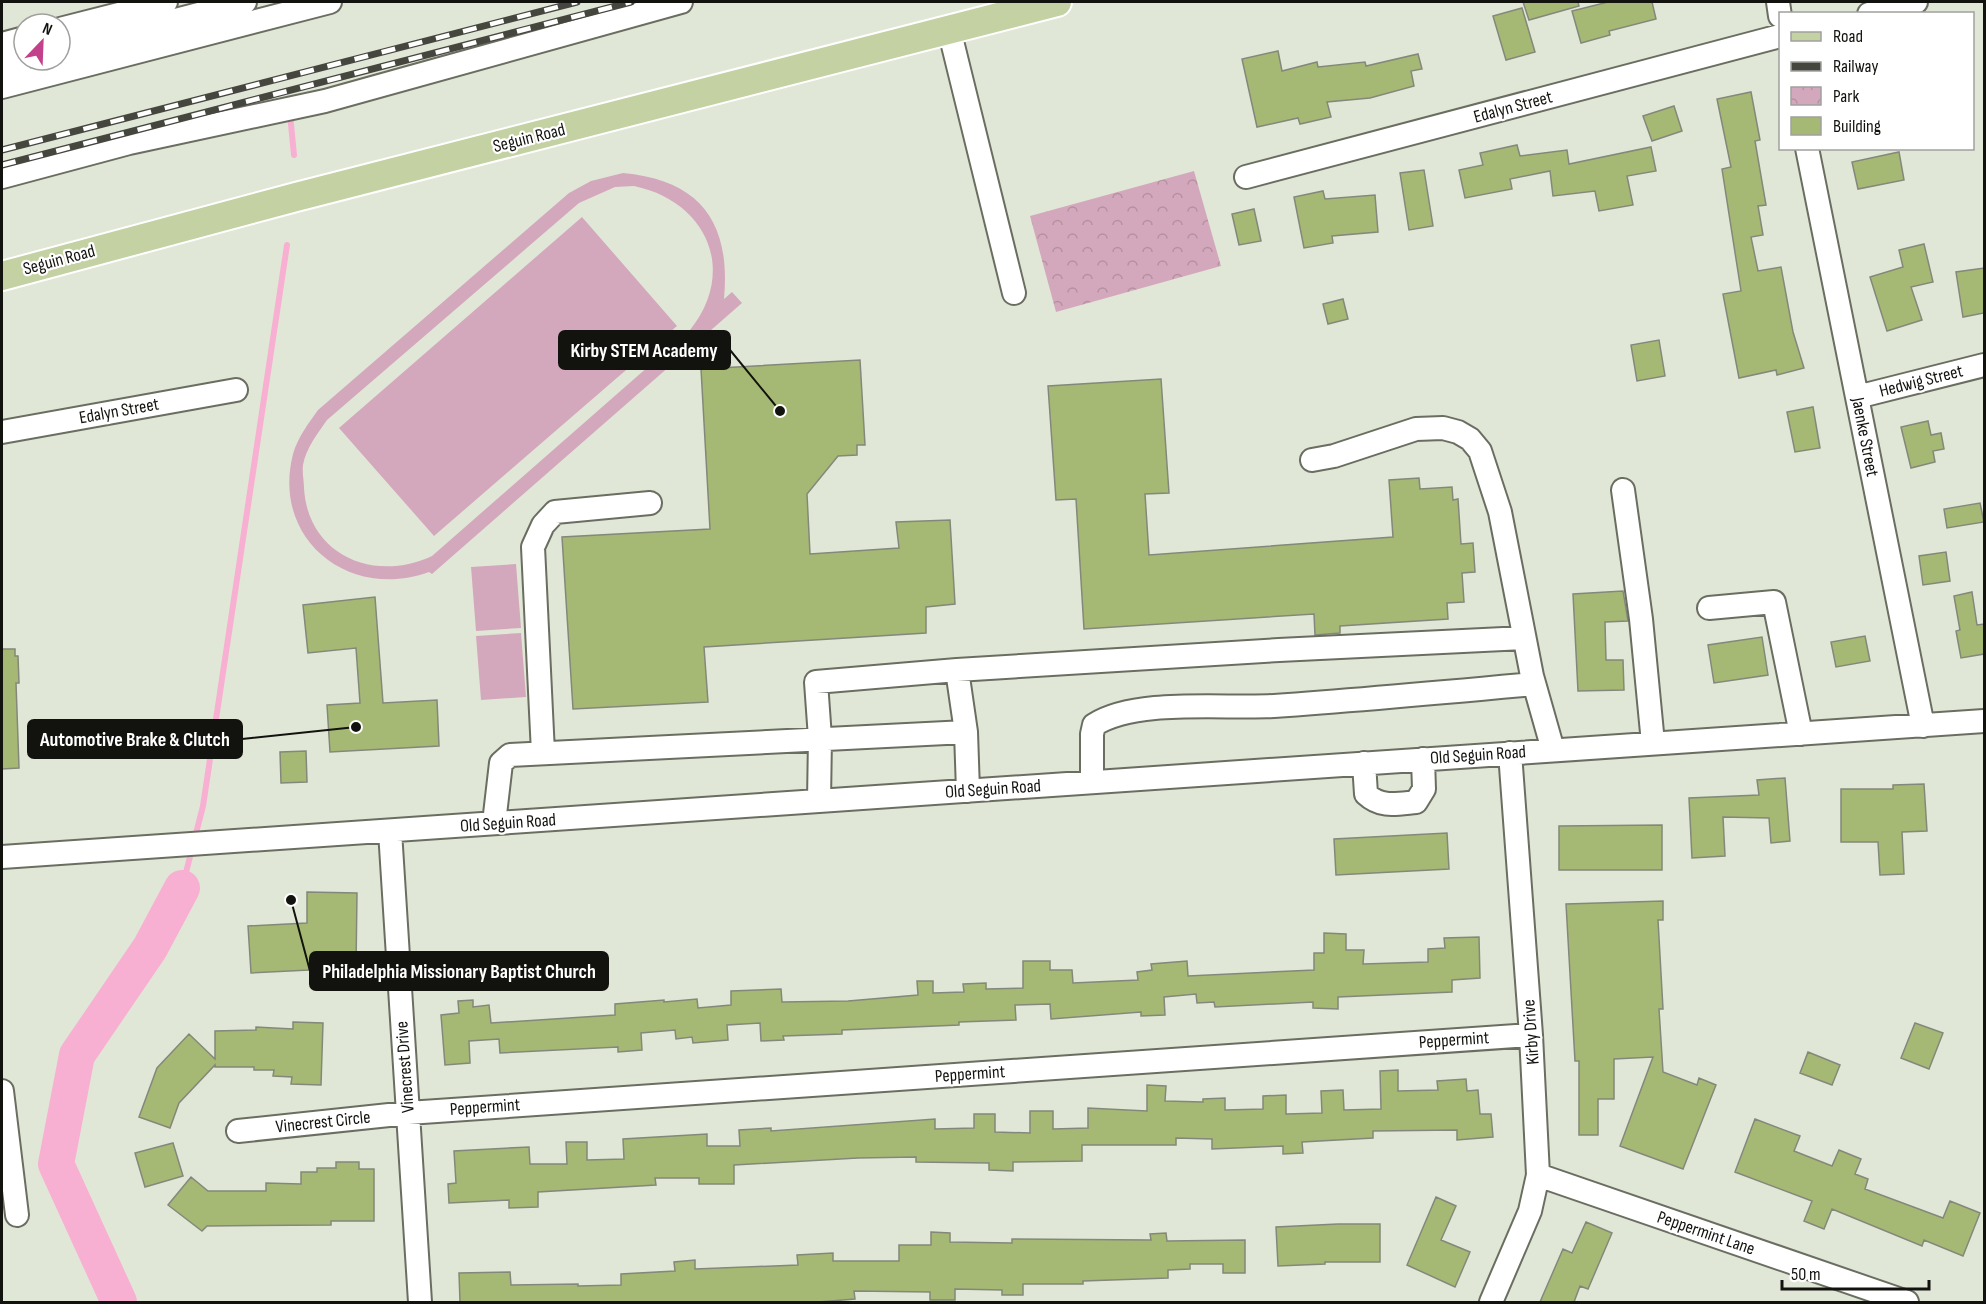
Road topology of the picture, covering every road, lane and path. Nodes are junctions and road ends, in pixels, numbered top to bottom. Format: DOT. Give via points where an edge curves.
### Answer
graph roads {
  1 [pos="166,2"];
  2 [pos="245,2"];
  3 [pos="330,2"];
  4 [pos="681,2"];
  5 [pos="1057,2"];
  6 [pos="1913,2"];
  7 [pos="1876,12"];
  8 [pos="72,26"];
  9 [pos="950,29"];
  10 [pos="1779,36"];
  11 [pos="72,47"];
  12 [pos="2,87"];
  13 [pos="1807,150"];
  14 [pos="2,177"];
  15 [pos="1246,177"];
  16 [pos="2,276"];
  17 [pos="1014,294"];
  18 [pos="1984,365"];
  19 [pos="236,390"];
  20 [pos="1857,397"];
  21 [pos="2,432"];
  22 [pos="1312,460"];
  23 [pos="1623,490"];
  24 [pos="650,503"];
  25 [pos="1709,608"];
  26 [pos="1524,638"];
  27 [pos="957,670"];
  28 [pos="1534,684"];
  29 [pos="1984,721"];
  30 [pos="1923,726"];
  31 [pos="966,732"];
  32 [pos="1801,734"];
  33 [pos="820,738"];
  34 [pos="1653,743"];
  35 [pos="1553,750"];
  36 [pos="543,753"];
  37 [pos="1510,753"];
  38 [pos="1423,759"];
  39 [pos="1364,763"];
  40 [pos="1092,782"];
  41 [pos="968,791"];
  42 [pos="819,801"];
  43 [pos="494,824"];
  44 [pos="390,831"];
  45 [pos="2,857"];
  46 [pos="1531,1035"];
  47 [pos="2,1091"];
  48 [pos="408,1113"];
  49 [pos="238,1131"];
  50 [pos="1538,1175"];
  51 [pos="16,1215"];
  52 [pos="1884,1299"];
  53 [pos="420,1302"];
  54 [pos="1491,1302"];
  55 [pos="1907,1302"];
  1 -- 8 [label="street"];
  2 -- 11 [label="street"];
  3 -- 12 [label="street"];
  4 -- 14 [label="street" via="325,101 129,143"];
  5 -- 9 [label="main road, Seguin Road"];
  6 -- 7 [label="street"];
  9 -- 16 [label="main road, Seguin Road"];
  9 -- 17 [label="street"];
  10 -- 15 [label="street, Edalyn Street"];
  13 -- 20 [label="street, Jaenke Street"];
  18 -- 20 [label="street, Hedwig Street"];
  19 -- 21 [label="street, Edalyn Street"];
  20 -- 30 [label="street, Jaenke Street"];
  22 -- 26 [label="street" via="1416,429 1443,428 1470,439 1480,451 1500,512"];
  23 -- 34 [label="street" via="1640,607"];
  24 -- 36 [label="street" via="555,512 543,525 533,547"];
  25 -- 32 [label="street" via="1774,602"];
  26 -- 27 [label="street"];
  26 -- 28 [label="street"];
  27 -- 31 [label="street"];
  27 -- 33 [label="street" via="816,682"];
  28 -- 35 [label="street"];
  28 -- 40 [label="street" via="1272,706 1134,710 1094,725"];
  29 -- 30 [label="street, Old Seguin Road"];
  30 -- 32 [label="street, Old Seguin Road"];
  31 -- 33 [label="street"];
  31 -- 41 [label="street"];
  32 -- 34 [label="street, Old Seguin Road"];
  33 -- 36 [label="street"];
  33 -- 42 [label="street"];
  34 -- 35 [label="street, Old Seguin Road"];
  35 -- 37 [label="street, Old Seguin Road"];
  36 -- 43 [label="street" via="510,755 501,763"];
  37 -- 38 [label="street, Old Seguin Road"];
  37 -- 46 [label="street, Kirby Drive"];
  38 -- 39 [label="street, Old Seguin Road"];
  38 -- 39 [label="street" via="1424,789 1416,802 1384,805 1366,794"];
  39 -- 40 [label="street, Old Seguin Road"];
  40 -- 41 [label="street, Old Seguin Road"];
  41 -- 42 [label="street, Old Seguin Road"];
  42 -- 43 [label="street, Old Seguin Road"];
  43 -- 44 [label="street, Old Seguin Road"];
  44 -- 45 [label="street, Old Seguin Road"];
  44 -- 48 [label="street, Vinecrest Drive"];
  46 -- 48 [label="street, Peppermint"];
  46 -- 50 [label="street, Kirby Drive"];
  47 -- 51 [label="street"];
  48 -- 49 [label="street, Vinecrest Circle"];
  48 -- 53 [label="street, Vinecrest Drive"];
  50 -- 52 [label="street, Peppermint Lane"];
  50 -- 54 [label="street, Kirby Drive" via="1530,1211"];
  52 -- 55 [label="street, Peppermint Lane"];
}
